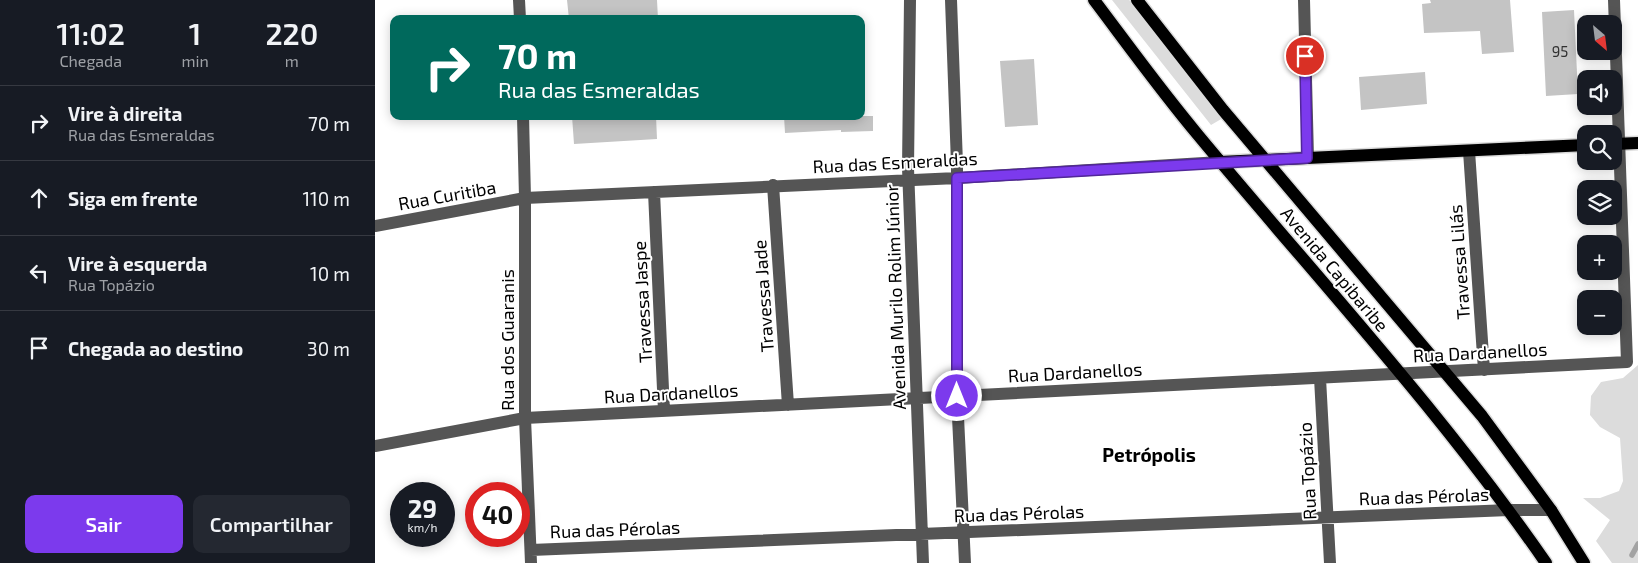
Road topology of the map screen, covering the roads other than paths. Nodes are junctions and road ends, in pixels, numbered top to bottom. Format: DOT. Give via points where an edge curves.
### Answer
graph roads {
  1 [pos="519,0"];
  2 [pos="910,0"];
  3 [pos="951,0"];
  4 [pos="1094,0"];
  5 [pos="1137,0"];
  6 [pos="1304,0"];
  7 [pos="1614,0"];
  8 [pos="520,15"];
  9 [pos="523,120"];
  10 [pos="1617,125"];
  11 [pos="1638,143"];
  12 [pos="1622,144"];
  13 [pos="1577,145"];
  14 [pos="1469,151"];
  15 [pos="1307,158"];
  16 [pos="1265,160"];
  17 [pos="1220,162"];
  18 [pos="1618,170"];
  19 [pos="957,178"];
  20 [pos="909,179"];
  21 [pos="773,185"];
  22 [pos="654,192"];
  23 [pos="525,198"];
  24 [pos="375,226"];
  25 [pos="1484,370"];
  26 [pos="1445,371"];
  27 [pos="1400,374"];
  28 [pos="1319,378"];
  29 [pos="957,396"];
  30 [pos="915,398"];
  31 [pos="787,404"];
  32 [pos="664,411"];
  33 [pos="525,418"];
  34 [pos="375,446"];
  35 [pos="1509,510"];
  36 [pos="1551,510"];
  37 [pos="1327,518"];
  38 [pos="964,532"];
  39 [pos="922,534"];
  40 [pos="531,556"];
  41 [pos="923,563"];
  42 [pos="965,563"];
  43 [pos="1329,563"];
  44 [pos="1545,563"];
  45 [pos="1584,563"];
  1 -- 8 [label="street"];
  2 -- 20 [label="street, Avenida Murilo Rolim Júnior"];
  3 -- 19 [label="street"];
  4 -- 17 [label="main road, Avenida Capibaribe"];
  5 -- 16 [label="main road, Avenida Capibaribe"];
  6 -- 15 [label="street"];
  7 -- 10 [label="street"];
  9 -- 23 [label="street, Rua dos Guaranis"];
  11 -- 12 [label="main road"];
  13 -- 14 [label="main road, Rua das Esmeraldas"];
  14 -- 15 [label="main road, Rua das Esmeraldas"];
  14 -- 25 [label="street, Travessa Lilás"];
  15 -- 16 [label="main road, Rua das Esmeraldas"];
  16 -- 17 [label="main road, Rua das Esmeraldas"];
  16 -- 26 [label="main road, Avenida Capibaribe"];
  17 -- 19 [label="street, Rua das Esmeraldas"];
  17 -- 27 [label="main road, Avenida Capibaribe"];
  18 -- 25 [label="street, Rua Dardanellos" via="1627,362"];
  19 -- 20 [label="street, Rua das Esmeraldas"];
  19 -- 29 [label="street"];
  20 -- 21 [label="street, Rua das Esmeraldas"];
  20 -- 30 [label="street, Avenida Murilo Rolim Júnior"];
  21 -- 22 [label="street, Rua das Esmeraldas"];
  21 -- 31 [label="street, Travessa Jade"];
  22 -- 23 [label="street, Rua das Esmeraldas"];
  22 -- 32 [label="street, Travessa Jaspe"];
  23 -- 24 [label="street, Rua Curitiba"];
  23 -- 33 [label="street, Rua dos Guaranis"];
  25 -- 26 [label="street, Rua Dardanellos"];
  26 -- 27 [label="street, Rua Dardanellos"];
  26 -- 36 [label="main road, Avenida Capibaribe"];
  27 -- 28 [label="street, Rua Dardanellos"];
  27 -- 35 [label="main road, Avenida Capibaribe"];
  28 -- 29 [label="street, Rua Dardanellos"];
  28 -- 37 [label="street, Rua Topázio"];
  29 -- 30 [label="street, Rua Dardanellos"];
  29 -- 38 [label="street"];
  30 -- 31 [label="street, Rua Dardanellos"];
  30 -- 39 [label="street, Avenida Murilo Rolim Júnior"];
  31 -- 32 [label="street, Rua Dardanellos"];
  32 -- 33 [label="street, Rua Dardanellos"];
  33 -- 34 [label="street, Rua Dardanellos"];
  33 -- 40 [label="street, Rua dos Guaranis"];
  35 -- 36 [label="street, Rua das Pérolas"];
  35 -- 37 [label="street, Rua das Pérolas"];
  35 -- 44 [label="main road, Avenida Capibaribe"];
  36 -- 45 [label="main road, Avenida Capibaribe"];
  37 -- 38 [label="street, Rua das Pérolas"];
  37 -- 43 [label="street, Rua Topázio"];
  38 -- 39 [label="street, Rua das Pérolas"];
  38 -- 42 [label="street"];
  39 -- 40 [label="street, Rua das Pérolas"];
  39 -- 41 [label="street, Avenida Murilo Rolim Júnior"];
}
